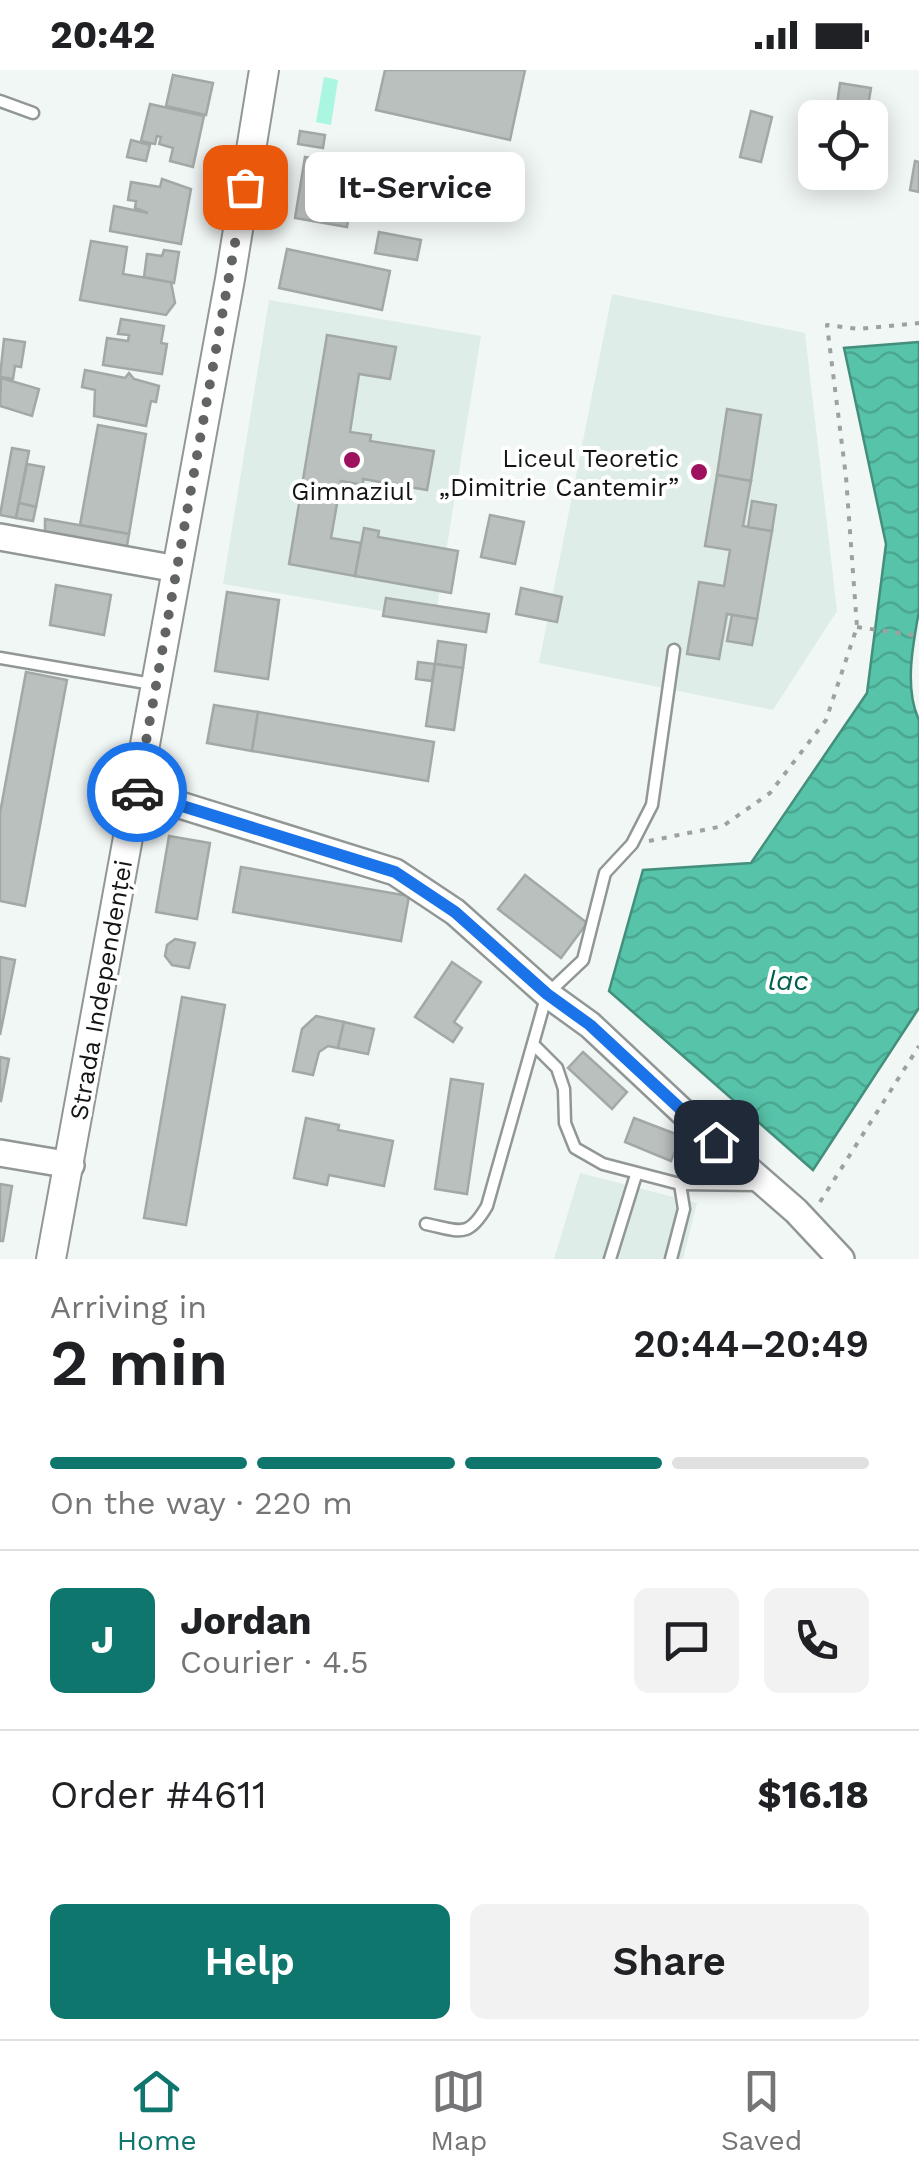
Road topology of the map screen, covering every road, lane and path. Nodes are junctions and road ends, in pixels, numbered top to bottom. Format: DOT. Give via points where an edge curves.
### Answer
graph roads {
  1 [pos="264,70"];
  2 [pos="0,101"];
  3 [pos="33,113"];
  4 [pos="919,323"];
  5 [pos="0,536"];
  6 [pos="178,569"];
  7 [pos="857,627"];
  8 [pos="919,636"];
  9 [pos="674,650"];
  10 [pos="0,658"];
  11 [pos="156,684"];
  12 [pos="136,791"];
  13 [pos="632,844"];
  14 [pos="547,994"];
  15 [pos="535,1046"];
  16 [pos="919,1046"];
  17 [pos="0,1153"];
  18 [pos="70,1165"];
  19 [pos="636,1175"];
  20 [pos="680,1184"];
  21 [pos="766,1185"];
  22 [pos="807,1222"];
  23 [pos="426,1224"];
  24 [pos="51,1259"];
  25 [pos="610,1259"];
  26 [pos="671,1259"];
  27 [pos="841,1259"];
  1 -- 6 [label="main road, Strada Independenței"];
  2 -- 3 [label="lane"];
  4 -- 7 [label="path" via="827,325"];
  5 -- 6 [label="street"];
  6 -- 11 [label="main road, Strada Independenței"];
  7 -- 8 [label="path"];
  7 -- 13 [label="path" via="826,720 770,793 723,826"];
  9 -- 13 [label="lane" via="652,805"];
  10 -- 11 [label="lane"];
  11 -- 12 [label="main road, Strada Independenței"];
  12 -- 14 [label="street" via="395,872 455,912"];
  12 -- 18 [label="main road, Strada Independenței"];
  13 -- 14 [label="lane" via="605,873 583,960"];
  14 -- 15 [label="lane"];
  14 -- 21 [label="street"];
  15 -- 19 [label="lane" via="557,1068 575,1148"];
  15 -- 23 [label="lane" via="476,1226 464,1232"];
  16 -- 22 [label="path"];
  17 -- 18 [label="street"];
  18 -- 24 [label="main road, Strada Independenței"];
  19 -- 20 [label="lane"];
  19 -- 25 [label="lane"];
  20 -- 21 [label="lane"];
  20 -- 26 [label="lane" via="684,1209"];
  21 -- 22 [label="street"];
  22 -- 27 [label="street"];
}
